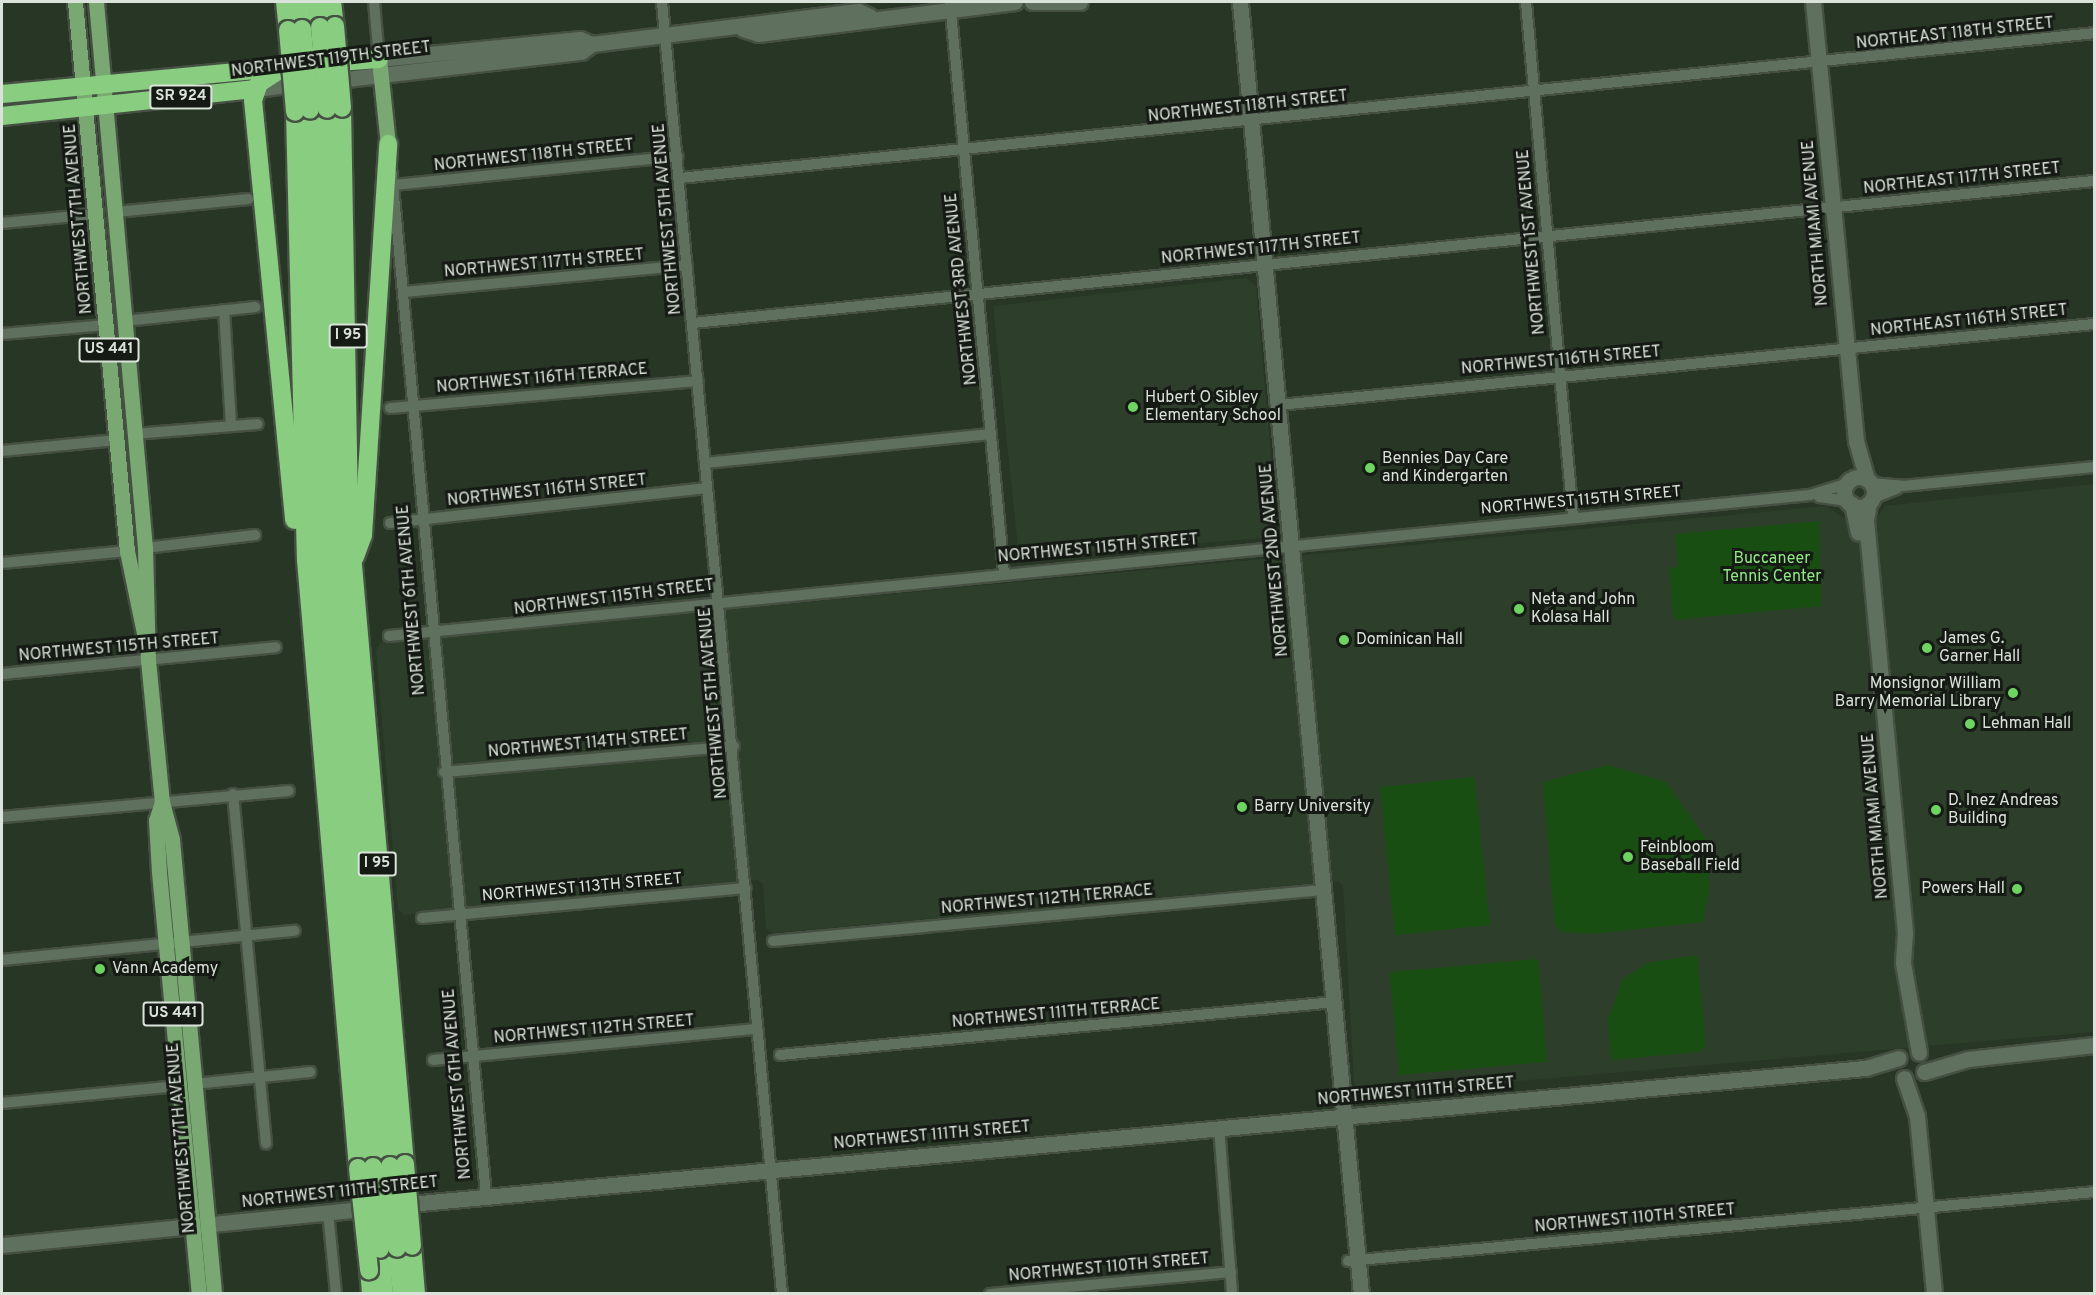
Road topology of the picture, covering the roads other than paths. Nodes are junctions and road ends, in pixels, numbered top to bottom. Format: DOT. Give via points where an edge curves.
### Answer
graph roads {
  1 [pos="75,2"];
  2 [pos="96,2"];
  3 [pos="285,2"];
  4 [pos="300,2"];
  5 [pos="317,2"];
  6 [pos="332,2"];
  7 [pos="374,2"];
  8 [pos="662,2"];
  9 [pos="1015,2"];
  10 [pos="1032,2"];
  11 [pos="1080,2"];
  12 [pos="1240,2"];
  13 [pos="1526,2"];
  14 [pos="1813,2"];
  15 [pos="950,5"];
  16 [pos="311,28"];
  17 [pos="2094,33"];
  18 [pos="665,37"];
  19 [pos="1819,64"];
  20 [pos="382,66"];
  21 [pos="284,67"];
  22 [pos="104,84"];
  23 [pos="84,86"];
  24 [pos="256,89"];
  25 [pos="2,94"];
  26 [pos="1535,94"];
  27 [pos="106,105"];
  28 [pos="86,107"];
  29 [pos="318,110"];
  30 [pos="2,116"];
  31 [pos="1252,121"];
  32 [pos="388,144"];
  33 [pos="963,152"];
  34 [pos="678,156"];
  35 [pos="680,178"];
  36 [pos="2094,182"];
  37 [pos="394,185"];
  38 [pos="248,199"];
  39 [pos="1833,207"];
  40 [pos="116,212"];
  41 [pos="97,214"];
  42 [pos="2,223"];
  43 [pos="1546,237"];
  44 [pos="99,243"];
  45 [pos="1266,263"];
  46 [pos="687,266"];
  47 [pos="404,292"];
  48 [pos="978,292"];
  49 [pos="255,307"];
  50 [pos="224,310"];
  51 [pos="125,321"];
  52 [pos="693,323"];
  53 [pos="2094,324"];
  54 [pos="107,325"];
  55 [pos="2,334"];
  56 [pos="1846,348"];
  57 [pos="1557,377"];
  58 [pos="698,381"];
  59 [pos="131,396"];
  60 [pos="415,405"];
  61 [pos="1280,405"];
  62 [pos="390,408"];
  63 [pos="258,423"];
  64 [pos="231,426"];
  65 [pos="134,434"];
  66 [pos="991,434"];
  67 [pos="116,440"];
  68 [pos="1856,441"];
  69 [pos="2,451"];
  70 [pos="705,463"];
  71 [pos="2094,468"];
  72 [pos="1848,482"];
  73 [pos="707,488"];
  74 [pos="1870,491"];
  75 [pos="1810,495"];
  76 [pos="1850,503"];
  77 [pos="1573,516"];
  78 [pos="423,520"];
  79 [pos="390,523"];
  80 [pos="255,535"];
  81 [pos="1292,545"];
  82 [pos="145,548"];
  83 [pos="128,550"];
  84 [pos="2,563"];
  85 [pos="352,564"];
  86 [pos="1004,573"];
  87 [pos="720,601"];
  88 [pos="433,634"];
  89 [pos="389,636"];
  90 [pos="276,648"];
  91 [pos="147,653"];
  92 [pos="1875,663"];
  93 [pos="2,674"];
  94 [pos="318,704"];
  95 [pos="734,746"];
  96 [pos="444,772"];
  97 [pos="289,791"];
  98 [pos="233,794"];
  99 [pos="162,801"];
  100 [pos="2,817"];
  101 [pos="746,888"];
  102 [pos="1323,890"];
  103 [pos="461,914"];
  104 [pos="422,918"];
  105 [pos="296,931"];
  106 [pos="246,937"];
  107 [pos="773,941"];
  108 [pos="174,942"];
  109 [pos="2,960"];
  110 [pos="1334,1002"];
  111 [pos="1908,1012"];
  112 [pos="757,1029"];
  113 [pos="2094,1045"];
  114 [pos="780,1055"];
  115 [pos="474,1056"];
  116 [pos="1899,1056"];
  117 [pos="433,1060"];
  118 [pos="1922,1064"];
  119 [pos="1866,1068"];
  120 [pos="310,1072"];
  121 [pos="258,1077"];
  122 [pos="1902,1077"];
  123 [pos="187,1085"];
  124 [pos="2,1103"];
  125 [pos="1917,1116"];
  126 [pos="1340,1117"];
  127 [pos="1219,1128"];
  128 [pos="266,1143"];
  129 [pos="381,1166"];
  130 [pos="771,1170"];
  131 [pos="2094,1192"];
  132 [pos="486,1195"];
  133 [pos="1926,1207"];
  134 [pos="328,1212"];
  135 [pos="200,1226"];
  136 [pos="2,1245"];
  137 [pos="397,1248"];
  138 [pos="1353,1261"];
  139 [pos="1231,1272"];
  140 [pos="199,1293"];
  141 [pos="214,1293"];
  142 [pos="336,1293"];
  143 [pos="371,1293"];
  144 [pos="384,1293"];
  145 [pos="402,1293"];
  146 [pos="416,1293"];
  147 [pos="782,1293"];
  148 [pos="990,1293"];
  149 [pos="1232,1293"];
  150 [pos="1351,1293"];
  151 [pos="1361,1293"];
  152 [pos="1934,1293"];
  1 -- 23 [label="main road, NORTHWEST 7TH AVENUE / US 441"];
  2 -- 22 [label="main road, NORTHWEST 7TH AVENUE / US 441"];
  3 -- 16 [label="highway, I 95"];
  4 -- 16 [label="highway"];
  5 -- 16 [label="highway"];
  6 -- 16 [label="highway, I 95"];
  7 -- 20 [label="street, NORTHWEST 6TH AVENUE"];
  8 -- 18 [label="street, NORTHWEST 5TH AVENUE"];
  9 -- 15 [label="street, NORTHWEST 119TH STREET / SR 924"];
  10 -- 11 [label="street"];
  12 -- 31 [label="street, NORTHWEST 2ND AVENUE"];
  13 -- 26 [label="street, NORTHWEST 1ST AVENUE"];
  14 -- 19 [label="street, NORTH MIAMI AVENUE"];
  15 -- 18 [label="street, NORTHWEST 119TH STREET / SR 924" via="870,16 858,24 759,34 743,29"];
  15 -- 33 [label="street, NORTHWEST 3RD AVENUE"];
  16 -- 29 [label="highway, I 95, bridge"];
  16 -- 29 [label="highway, I 95, bridge"];
  17 -- 19 [label="street, NORTHEAST 118TH STREET"];
  18 -- 20 [label="street, NORTHWEST 119TH STREET / SR 924" via="592,44 580,39"];
  18 -- 34 [label="street, NORTHWEST 5TH AVENUE"];
  19 -- 26 [label="street, NORTHWEST 118TH STREET"];
  19 -- 39 [label="street, NORTH MIAMI AVENUE"];
  20 -- 21 [label="highway, NORTHWEST 119TH STREET / SR 924"];
  20 -- 24 [label="street, NORTHWEST 119TH STREET / SR 924"];
  20 -- 32 [label="main road, NORTHWEST 6TH AVENUE"];
  21 -- 22 [label="highway, NORTHWEST 119TH STREET / SR 924"];
  21 -- 24 [label="highway"];
  22 -- 23 [label="highway, NORTHWEST 119TH STREET / SR 924"];
  22 -- 27 [label="main road, NORTHWEST 7TH AVENUE / US 441"];
  23 -- 25 [label="highway, NORTHWEST 119TH STREET / SR 924"];
  23 -- 28 [label="main road, NORTHWEST 7TH AVENUE / US 441"];
  24 -- 27 [label="highway, NORTHWEST 119TH STREET / SR 924"];
  24 -- 94 [label="highway" via="282,416"];
  26 -- 31 [label="street, NORTHWEST 118TH STREET"];
  26 -- 43 [label="street, NORTHWEST 1ST AVENUE"];
  27 -- 28 [label="highway, NORTHWEST 119TH STREET / SR 924"];
  27 -- 40 [label="main road, NORTHWEST 7TH AVENUE / US 441"];
  28 -- 30 [label="highway, NORTHWEST 119TH STREET / SR 924"];
  28 -- 41 [label="main road, NORTHWEST 7TH AVENUE / US 441"];
  29 -- 85 [label="highway, I 95"];
  29 -- 94 [label="highway, I 95" via="302,446"];
  29 -- 129 [label="highway" via="337,565"];
  31 -- 33 [label="street, NORTHWEST 118TH STREET"];
  31 -- 45 [label="street, NORTHWEST 2ND AVENUE"];
  32 -- 37 [label="street, NORTHWEST 6TH AVENUE"];
  32 -- 85 [label="highway" via="363,535"];
  33 -- 35 [label="street, NORTHWEST 118TH STREET"];
  33 -- 48 [label="street, NORTHWEST 3RD AVENUE"];
  34 -- 35 [label="street, NORTHWEST 5TH AVENUE"];
  34 -- 37 [label="street, NORTHWEST 118TH STREET"];
  35 -- 46 [label="street, NORTHWEST 5TH AVENUE"];
  36 -- 39 [label="street, NORTHEAST 117TH STREET"];
  37 -- 47 [label="street, NORTHWEST 6TH AVENUE"];
  38 -- 40 [label="street"];
  39 -- 43 [label="street, NORTHWEST 117TH STREET"];
  39 -- 56 [label="street, NORTH MIAMI AVENUE"];
  40 -- 51 [label="main road, NORTHWEST 7TH AVENUE / US 441"];
  41 -- 42 [label="street"];
  41 -- 44 [label="main road, NORTHWEST 7TH AVENUE / US 441"];
  43 -- 45 [label="street, NORTHWEST 117TH STREET"];
  43 -- 57 [label="street, NORTHWEST 1ST AVENUE"];
  44 -- 51 [label="main road" via="108,256 112,300"];
  44 -- 54 [label="main road, NORTHWEST 7TH AVENUE / US 441"];
  45 -- 48 [label="street, NORTHWEST 117TH STREET"];
  45 -- 61 [label="street, NORTHWEST 2ND AVENUE"];
  46 -- 47 [label="street, NORTHWEST 117TH STREET"];
  46 -- 52 [label="street, NORTHWEST 5TH AVENUE"];
  47 -- 60 [label="street, NORTHWEST 6TH AVENUE"];
  48 -- 52 [label="street, NORTHWEST 117TH STREET"];
  48 -- 66 [label="street, NORTHWEST 3RD AVENUE"];
  49 -- 50 [label="street"];
  50 -- 51 [label="street"];
  50 -- 64 [label="street"];
  51 -- 59 [label="main road, NORTHWEST 7TH AVENUE / US 441"];
  52 -- 58 [label="street, NORTHWEST 5TH AVENUE"];
  53 -- 56 [label="street, NORTHEAST 116TH STREET"];
  54 -- 55 [label="street"];
  54 -- 59 [label="main road" via="117,340 121,374"];
  54 -- 67 [label="main road, NORTHWEST 7TH AVENUE / US 441"];
  56 -- 57 [label="street, NORTHWEST 116TH STREET"];
  56 -- 68 [label="street, NORTH MIAMI AVENUE"];
  57 -- 61 [label="street, NORTHWEST 116TH STREET"];
  57 -- 77 [label="street, NORTHWEST 1ST AVENUE"];
  58 -- 60 [label="street, NORTHWEST 116TH TERRACE"];
  58 -- 70 [label="street, NORTHWEST 5TH AVENUE"];
  59 -- 65 [label="main road, NORTHWEST 7TH AVENUE / US 441"];
  60 -- 62 [label="street, NORTHWEST 116TH TERRACE"];
  60 -- 78 [label="street, NORTHWEST 6TH AVENUE"];
  61 -- 81 [label="street, NORTHWEST 2ND AVENUE"];
  63 -- 64 [label="street"];
  64 -- 65 [label="street"];
  65 -- 82 [label="main road, NORTHWEST 7TH AVENUE / US 441"];
  66 -- 70 [label="street"];
  66 -- 86 [label="street, NORTHWEST 3RD AVENUE"];
  67 -- 69 [label="street"];
  67 -- 83 [label="main road, NORTHWEST 7TH AVENUE / US 441"];
  68 -- 72 [label="street, NORTH MIAMI AVENUE"];
  68 -- 74 [label="street, NORTH MIAMI AVENUE"];
  70 -- 73 [label="street, NORTHWEST 5TH AVENUE"];
  71 -- 74 [label="street"];
  72 -- 74 [label="street"];
  72 -- 75 [label="street"];
  72 -- 76 [label="street, NORTH MIAMI AVENUE"];
  73 -- 78 [label="street, NORTHWEST 116TH STREET"];
  73 -- 87 [label="street, NORTHWEST 5TH AVENUE"];
  74 -- 76 [label="street"];
  74 -- 92 [label="street, NORTH MIAMI AVENUE" via="1866,520"];
  75 -- 76 [label="street"];
  75 -- 77 [label="street, NORTHWEST 115TH STREET"];
  76 -- 92 [label="street, NORTH MIAMI AVENUE"];
  77 -- 81 [label="street, NORTHWEST 115TH STREET"];
  78 -- 79 [label="street, NORTHWEST 116TH STREET"];
  78 -- 88 [label="street, NORTHWEST 6TH AVENUE"];
  80 -- 82 [label="street"];
  81 -- 86 [label="street, NORTHWEST 115TH STREET"];
  81 -- 102 [label="street, NORTHWEST 2ND AVENUE"];
  82 -- 91 [label="main road, NORTHWEST 7TH AVENUE / US 441"];
  83 -- 84 [label="street"];
  83 -- 91 [label="main road, NORTHWEST 7TH AVENUE / US 441" via="137,622"];
  85 -- 129 [label="highway, I 95"];
  86 -- 87 [label="street, NORTHWEST 115TH STREET"];
  87 -- 88 [label="street, NORTHWEST 115TH STREET"];
  87 -- 95 [label="street, NORTHWEST 5TH AVENUE"];
  88 -- 89 [label="street, NORTHWEST 115TH STREET"];
  88 -- 96 [label="street, NORTHWEST 6TH AVENUE"];
  90 -- 91 [label="street, NORTHWEST 115TH STREET"];
  91 -- 93 [label="street, NORTHWEST 115TH STREET"];
  91 -- 99 [label="main road, NORTHWEST 7TH AVENUE / US 441"];
  92 -- 111 [label="street, NORTH MIAMI AVENUE" via="1905,933 1901,946"];
  94 -- 129 [label="highway, I 95"];
  95 -- 96 [label="street, NORTHWEST 114TH STREET"];
  95 -- 101 [label="street, NORTHWEST 5TH AVENUE"];
  96 -- 103 [label="street, NORTHWEST 6TH AVENUE"];
  97 -- 98 [label="street"];
  98 -- 99 [label="street"];
  98 -- 106 [label="street"];
  99 -- 100 [label="street"];
  99 -- 108 [label="main road, NORTHWEST 7TH AVENUE / US 441" via="156,820"];
  101 -- 103 [label="street, NORTHWEST 113TH STREET"];
  101 -- 112 [label="street, NORTHWEST 5TH AVENUE"];
  102 -- 107 [label="street, NORTHWEST 112TH TERRACE"];
  102 -- 110 [label="street, NORTHWEST 2ND AVENUE"];
  103 -- 104 [label="street, NORTHWEST 113TH STREET"];
  103 -- 115 [label="street, NORTHWEST 6TH AVENUE"];
  105 -- 106 [label="street"];
  106 -- 108 [label="street"];
  106 -- 121 [label="street"];
  108 -- 109 [label="street"];
  108 -- 123 [label="main road, NORTHWEST 7TH AVENUE / US 441"];
  108 -- 123 [label="main road, NORTHWEST 7TH AVENUE / US 441" via="174,1019"];
  110 -- 114 [label="street, NORTHWEST 111TH TERRACE"];
  110 -- 126 [label="street, NORTHWEST 2ND AVENUE"];
  111 -- 116 [label="street, NORTH MIAMI AVENUE"];
  111 -- 118 [label="street, NORTH MIAMI AVENUE"];
  112 -- 115 [label="street, NORTHWEST 112TH STREET"];
  112 -- 130 [label="street, NORTHWEST 5TH AVENUE"];
  113 -- 118 [label="street"];
  115 -- 117 [label="street, NORTHWEST 112TH STREET"];
  115 -- 132 [label="street, NORTHWEST 6TH AVENUE"];
  116 -- 118 [label="street, NORTHWEST 111TH STREET"];
  116 -- 119 [label="street, NORTHWEST 111TH STREET"];
  116 -- 122 [label="street, NORTH MIAMI AVENUE"];
  118 -- 122 [label="street"];
  118 -- 125 [label="street, NORTH MIAMI AVENUE"];
  119 -- 122 [label="street, NORTHWEST 111TH STREET"];
  119 -- 126 [label="street, NORTHWEST 111TH STREET"];
  120 -- 121 [label="street"];
  121 -- 123 [label="street"];
  121 -- 128 [label="street"];
  122 -- 125 [label="street, NORTH MIAMI AVENUE"];
  123 -- 124 [label="street"];
  123 -- 135 [label="main road, NORTHWEST 7TH AVENUE / US 441"];
  125 -- 133 [label="street, NORTH MIAMI AVENUE"];
  126 -- 127 [label="street, NORTHWEST 111TH STREET"];
  126 -- 138 [label="street, NORTHWEST 2ND AVENUE" via="1336,1125"];
  127 -- 130 [label="street, NORTHWEST 111TH STREET"];
  127 -- 139 [label="street"];
  129 -- 137 [label="highway, I 95, bridge"];
  129 -- 137 [label="highway, bridge"];
  129 -- 143 [label="highway, I 95, bridge" via="369,1270"];
  130 -- 132 [label="street, NORTHWEST 111TH STREET"];
  130 -- 147 [label="street, NORTHWEST 5TH AVENUE"];
  131 -- 133 [label="street, NORTHWEST 110TH STREET"];
  132 -- 134 [label="street, NORTHWEST 111TH STREET"];
  133 -- 138 [label="street, NORTHWEST 110TH STREET"];
  133 -- 152 [label="street, NORTH MIAMI AVENUE"];
  134 -- 135 [label="street, NORTHWEST 111TH STREET"];
  134 -- 142 [label="street"];
  135 -- 136 [label="street, NORTHWEST 111TH STREET"];
  135 -- 140 [label="main road, NORTHWEST 7TH AVENUE / US 441"];
  135 -- 141 [label="main road, NORTHWEST 7TH AVENUE / US 441"];
  137 -- 144 [label="highway"];
  137 -- 145 [label="highway"];
  137 -- 146 [label="highway, I 95"];
  138 -- 150 [label="street, NORTHWEST 2ND AVENUE"];
  138 -- 151 [label="street, NORTHWEST 2ND AVENUE"];
  139 -- 148 [label="street, NORTHWEST 110TH STREET"];
  139 -- 149 [label="street"];
}
